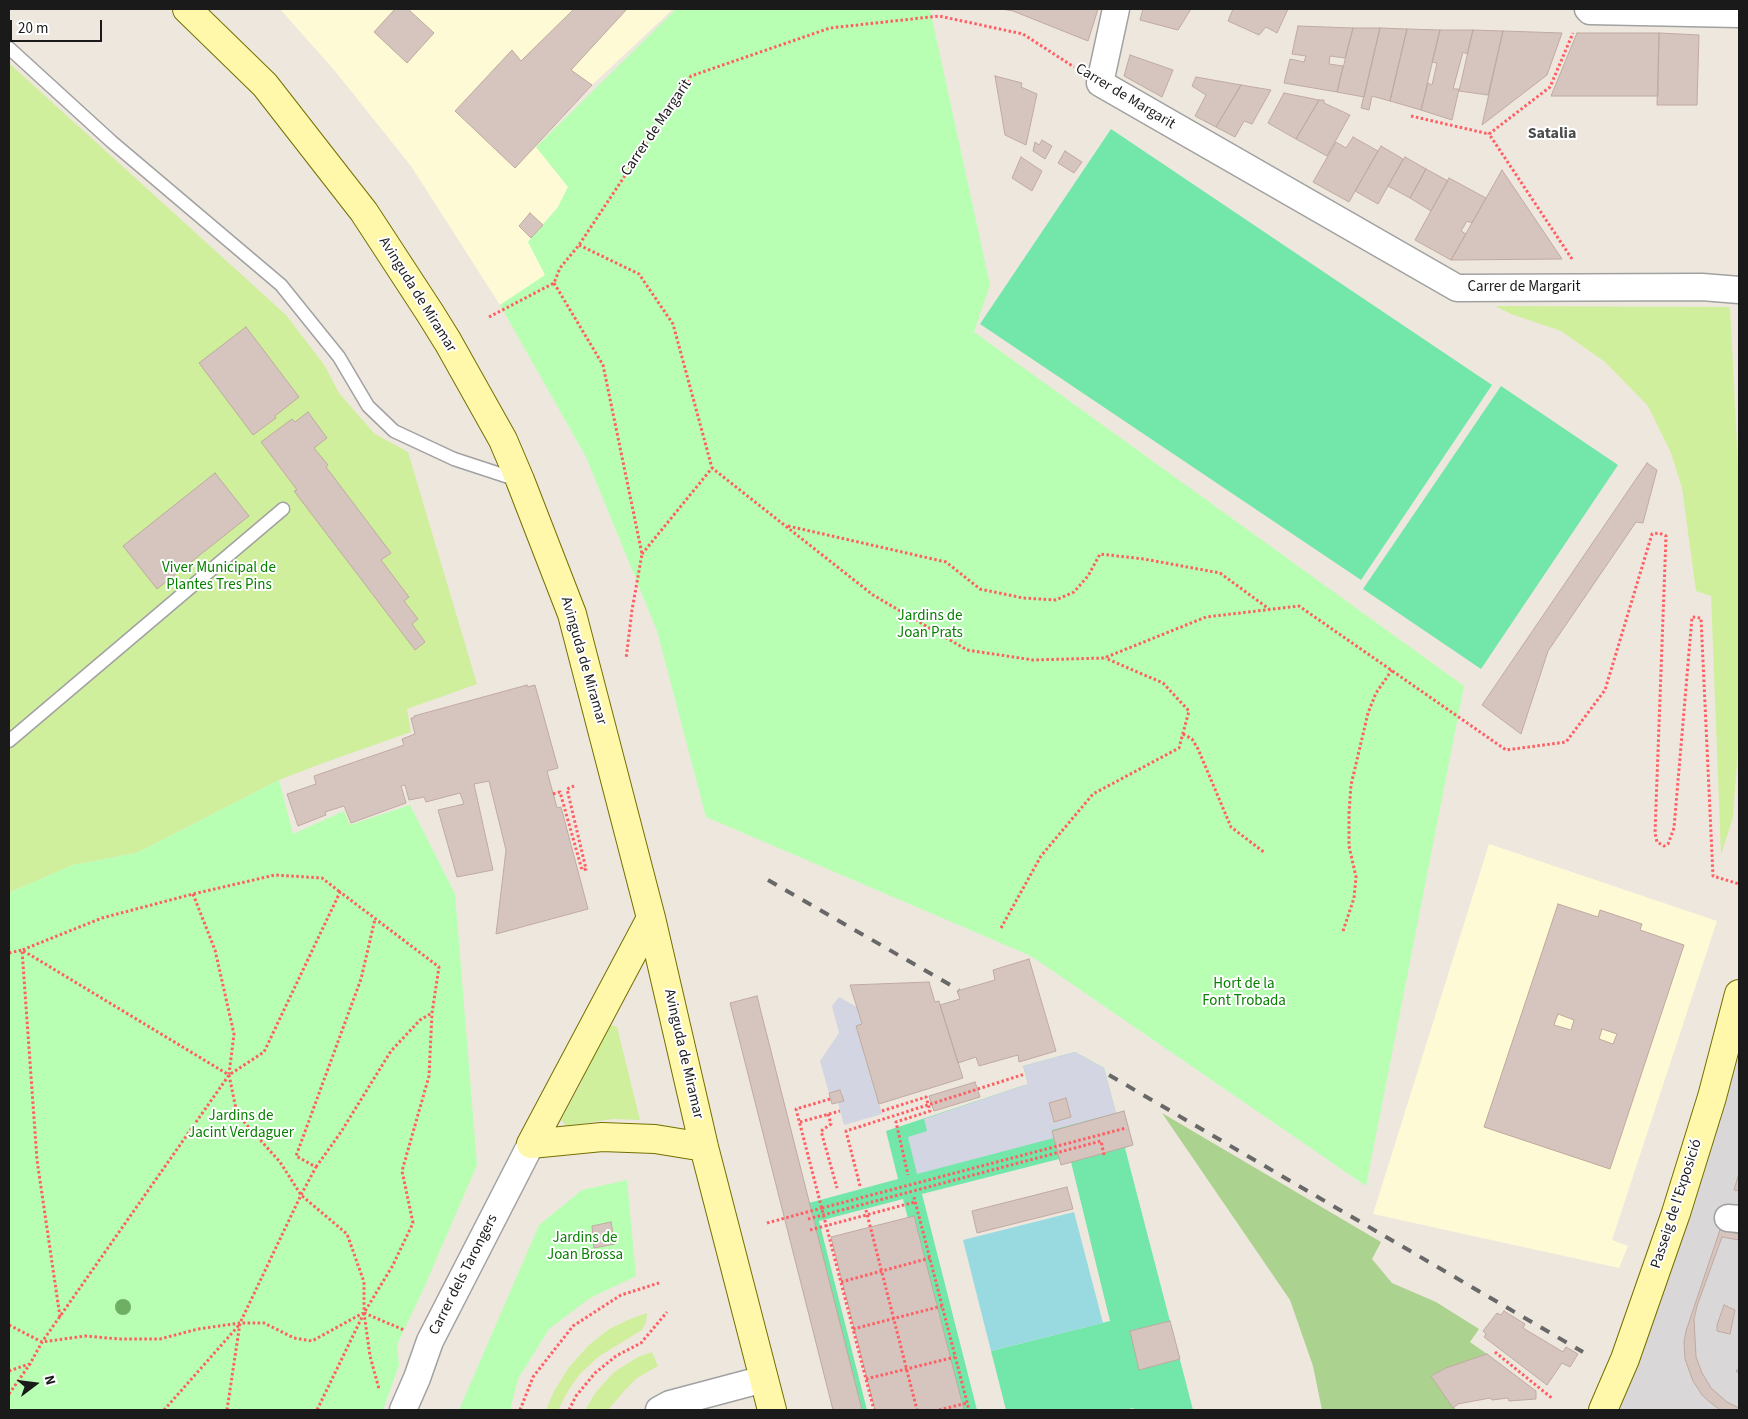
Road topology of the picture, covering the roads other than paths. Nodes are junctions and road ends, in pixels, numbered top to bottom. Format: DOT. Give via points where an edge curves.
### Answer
graph roads {
  1 [pos="187,9"];
  2 [pos="1116,9"];
  3 [pos="1739,14"];
  4 [pos="1582,17"];
  5 [pos="9,48"];
  6 [pos="1739,290"];
  7 [pos="520,480"];
  8 [pos="283,509"];
  9 [pos="9,741"];
  10 [pos="651,918"];
  11 [pos="1739,994"];
  12 [pos="531,1144"];
  13 [pos="704,1147"];
  14 [pos="764,1379"];
  15 [pos="403,1410"];
  16 [pos="659,1410"];
  17 [pos="772,1410"];
  18 [pos="1603,1410"];
  1 -- 7 [label="street, Avinguda de Miramar" via="265,86 364,212 448,342 503,440"];
  2 -- 6 [label="street, Carrer de Margarit" via="1100,83 1456,288"];
  3 -- 4 [label="street" via="1590,11"];
  5 -- 7 [label="lane" via="112,142 281,285 339,357 368,406 394,431 454,459"];
  7 -- 10 [label="street, Avinguda de Miramar" via="572,614"];
  8 -- 9 [label="lane"];
  10 -- 12 [label="street"];
  10 -- 13 [label="street, Avinguda de Miramar"];
  11 -- 18 [label="street, Passeig de l'Exposició" via="1712,1097 1676,1213 1625,1359"];
  12 -- 13 [label="street" via="602,1137 655,1138"];
  12 -- 15 [label="street, Carrer dels Tarongers" via="430,1341"];
  13 -- 14 [label="street, Avinguda de Miramar"];
  14 -- 16 [label="street" via="670,1404"];
  14 -- 17 [label="street, Avinguda de Miramar"];
}
